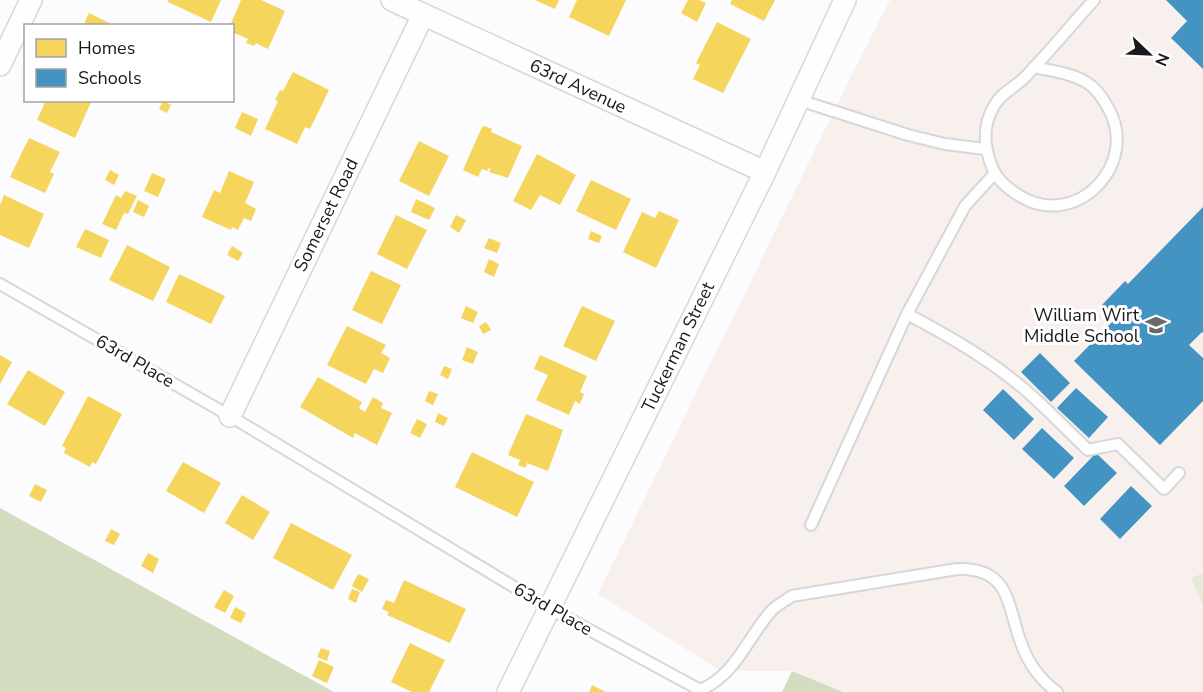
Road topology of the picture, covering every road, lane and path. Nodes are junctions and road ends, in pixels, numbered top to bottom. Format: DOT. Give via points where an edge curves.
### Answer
graph roads {
  1 [pos="31,0"];
  2 [pos="392,0"];
  3 [pos="845,0"];
  4 [pos="1094,0"];
  5 [pos="423,15"];
  6 [pos="0,65"];
  7 [pos="1034,67"];
  8 [pos="799,99"];
  9 [pos="985,149"];
  10 [pos="765,172"];
  11 [pos="994,173"];
  12 [pos="0,284"];
  13 [pos="907,314"];
  14 [pos="230,416"];
  15 [pos="1179,473"];
  16 [pos="811,525"];
  17 [pos="549,608"];
  18 [pos="508,692"];
  19 [pos="1057,692"];
  1 -- 6 [label="street"];
  2 -- 5 [label="street, 63rd Avenue"];
  3 -- 8 [label="street, Tuckerman Street"];
  4 -- 7 [label="lane"];
  5 -- 10 [label="street, 63rd Avenue"];
  5 -- 14 [label="street, Somerset Road"];
  7 -- 9 [label="lane" via="994,106 986,128"];
  7 -- 11 [label="lane" via="1073,76 1099,93 1114,117 1118,145 1115,160 1090,193 1059,205 1026,200 1009,190"];
  8 -- 9 [label="lane" via="908,135"];
  8 -- 10 [label="street, Tuckerman Street"];
  9 -- 11 [label="lane"];
  10 -- 17 [label="street, Tuckerman Street"];
  11 -- 13 [label="lane" via="965,206"];
  12 -- 14 [label="lane, 63rd Place"];
  13 -- 15 [label="lane" via="986,360 1031,395 1088,450 1118,444 1164,489"];
  13 -- 16 [label="lane"];
  14 -- 17 [label="lane, 63rd Place"];
  17 -- 18 [label="street, Tuckerman Street"];
  17 -- 19 [label="lane, 63rd Place" via="700,690 713,684 738,661 774,608 792,596 974,568 999,584 1010,602 1032,669"];
}
